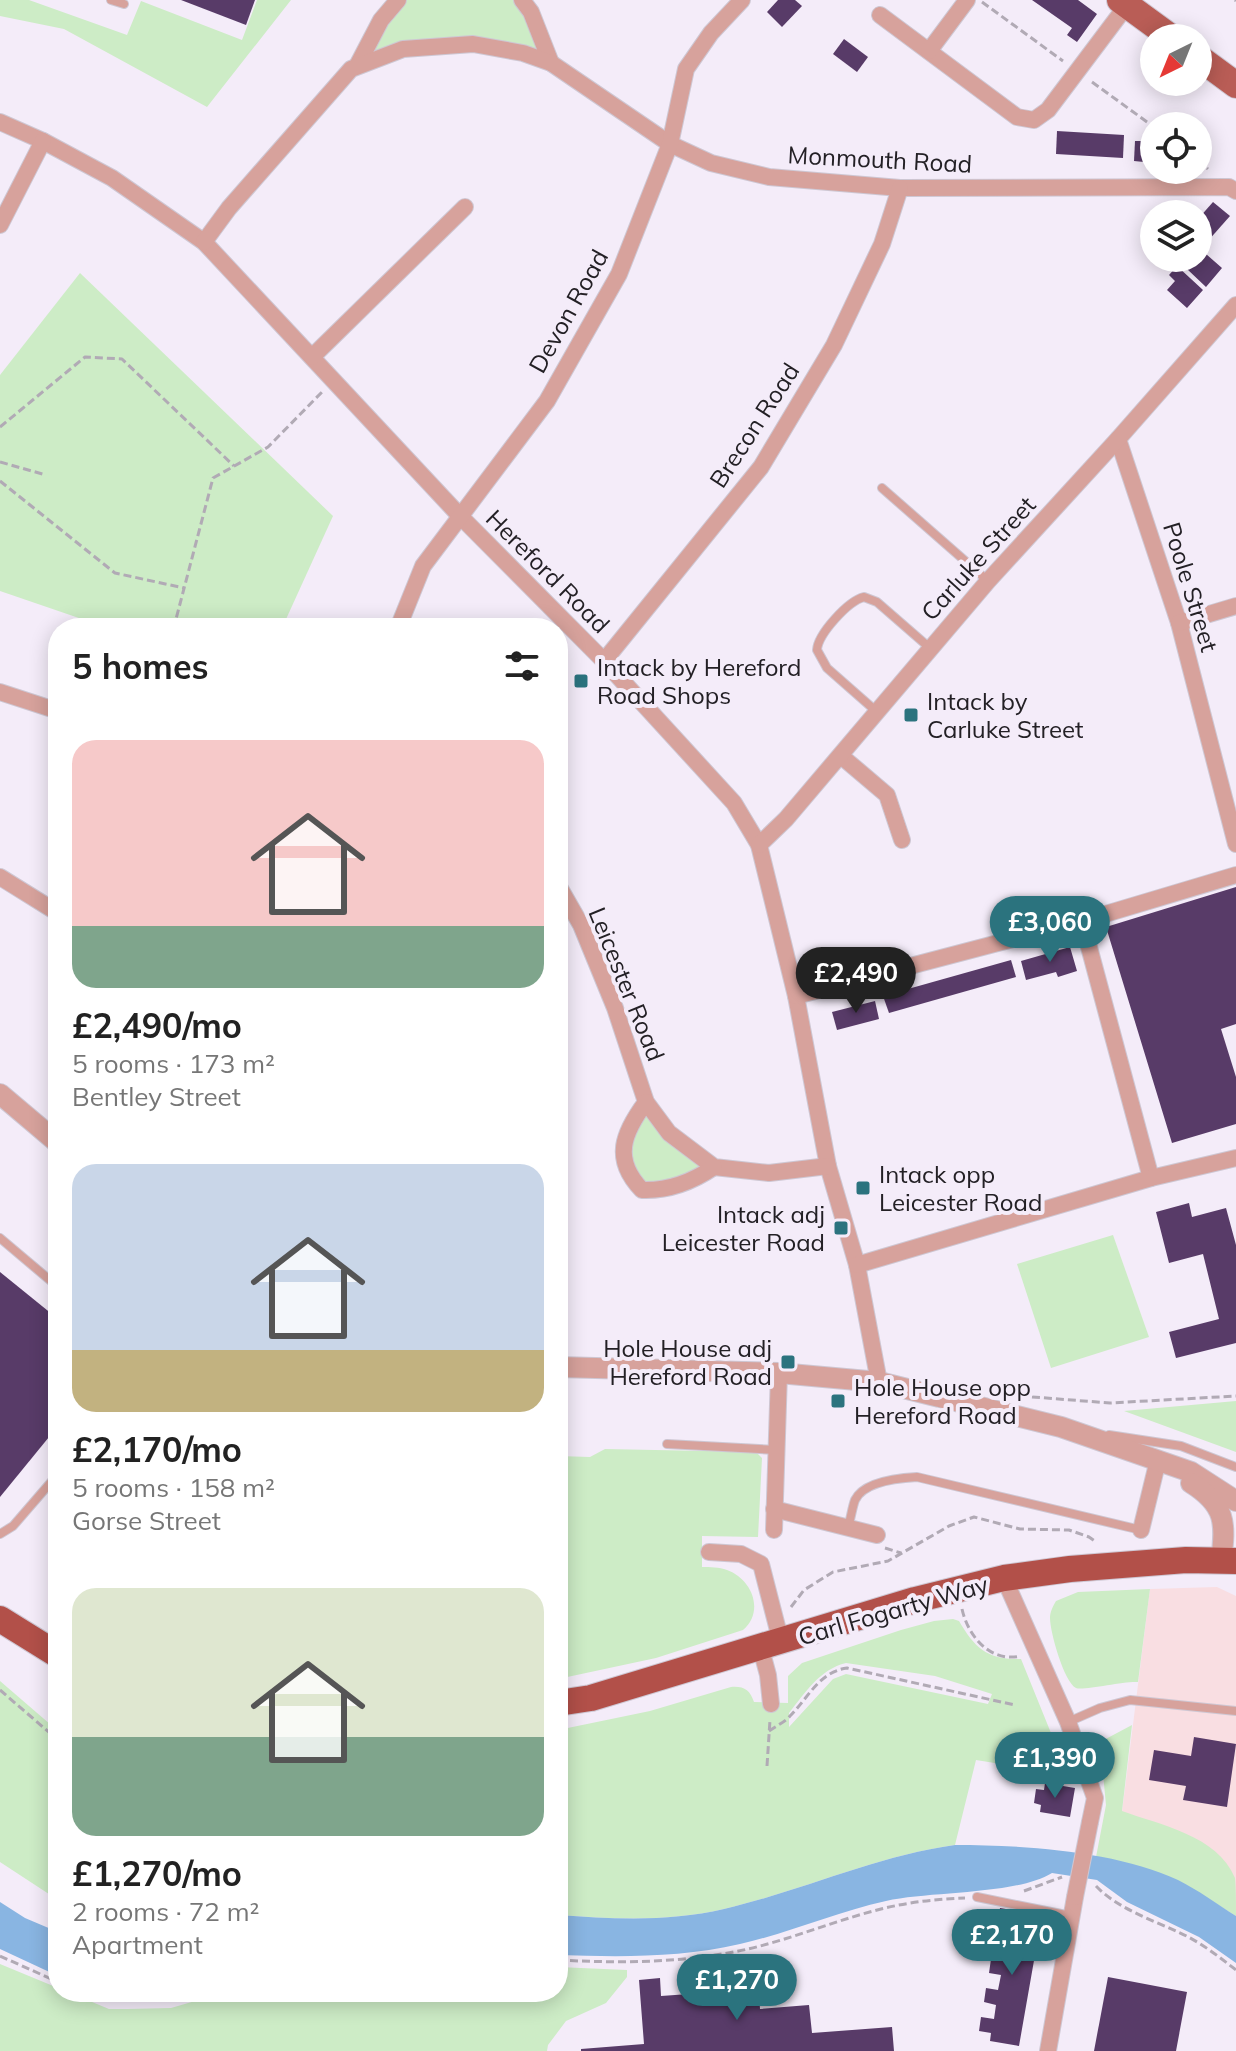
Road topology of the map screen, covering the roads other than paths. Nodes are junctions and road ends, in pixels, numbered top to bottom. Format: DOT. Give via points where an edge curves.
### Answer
graph roads {
  1 [pos="111,0"];
  2 [pos="398,0"];
  3 [pos="522,0"];
  4 [pos="742,0"];
  5 [pos="967,0"];
  6 [pos="1124,3"];
  7 [pos="124,4"];
  8 [pos="880,15"];
  9 [pos="1153,24"];
  10 [pos="929,51"];
  11 [pos="551,63"];
  12 [pos="357,66"];
  13 [pos="1212,67"];
  14 [pos="1236,85"];
  15 [pos="0,122"];
  16 [pos="43,141"];
  17 [pos="670,144"];
  18 [pos="900,188"];
  19 [pos="1236,191"];
  20 [pos="465,207"];
  21 [pos="0,225"];
  22 [pos="204,242"];
  23 [pos="1236,307"];
  24 [pos="312,357"];
  25 [pos="1118,439"];
  26 [pos="882,488"];
  27 [pos="459,515"];
  28 [pos="988,581"];
  29 [pos="1236,606"];
  30 [pos="402,618"];
  31 [pos="561,618"];
  32 [pos="1179,623"];
  33 [pos="568,625"];
  34 [pos="931,649"];
  35 [pos="604,661"];
  36 [pos="0,692"];
  37 [pos="48,708"];
  38 [pos="877,712"];
  39 [pos="841,756"];
  40 [pos="902,840"];
  41 [pos="1236,844"];
  42 [pos="759,845"];
  43 [pos="1236,875"];
  44 [pos="0,877"];
  45 [pos="568,902"];
  46 [pos="48,907"];
  47 [pos="1082,921"];
  48 [pos="796,996"];
  49 [pos="0,1094"];
  50 [pos="646,1102"];
  51 [pos="48,1135"];
  52 [pos="1236,1158"];
  53 [pos="828,1166"];
  54 [pos="714,1167"];
  55 [pos="1151,1178"];
  56 [pos="0,1238"];
  57 [pos="857,1265"];
  58 [pos="48,1279"];
  59 [pos="568,1367"];
  60 [pos="779,1373"];
  61 [pos="879,1382"];
  62 [pos="1061,1427"];
  63 [pos="667,1444"];
  64 [pos="776,1450"];
  65 [pos="1158,1460"];
  66 [pos="1236,1467"];
  67 [pos="48,1486"];
  68 [pos="1236,1501"];
  69 [pos="774,1509"];
  70 [pos="848,1527"];
  71 [pos="774,1530"];
  72 [pos="1141,1530"];
  73 [pos="0,1534"];
  74 [pos="877,1535"];
  75 [pos="709,1552"];
  76 [pos="1229,1561"];
  77 [pos="1004,1578"];
  78 [pos="0,1619"];
  79 [pos="771,1646"];
  80 [pos="48,1649"];
  81 [pos="568,1701"];
  82 [pos="771,1704"];
  83 [pos="1236,1711"];
  84 [pos="1068,1722"];
  85 [pos="977,1897"];
  86 [pos="1072,1916"];
  87 [pos="1048,2051"];
  1 -- 7 [label="lane"];
  2 -- 12 [label="street, Monmouth Road"];
  3 -- 11 [label="street"];
  4 -- 17 [label="street, Devon Road" via="686,69"];
  5 -- 10 [label="street"];
  6 -- 9 [label="main road"];
  6 -- 10 [label="street" via="1078,72 1034,120 1017,117"];
  8 -- 10 [label="street"];
  11 -- 12 [label="street, Monmouth Road" via="473,44 403,49"];
  11 -- 17 [label="street, Monmouth Road"];
  12 -- 22 [label="street, Monmouth Road"];
  13 -- 14 [label="main road"];
  15 -- 16 [label="street, Hereford Road"];
  16 -- 21 [label="street"];
  16 -- 22 [label="street, Hereford Road" via="112,178"];
  17 -- 18 [label="street, Monmouth Road" via="711,163 769,177"];
  17 -- 27 [label="street, Devon Road" via="612,287 547,401"];
  18 -- 19 [label="street, Monmouth Road"];
  18 -- 35 [label="street, Brecon Road" via="882,244 834,345 761,467"];
  20 -- 24 [label="street"];
  22 -- 24 [label="street, Hereford Road"];
  23 -- 25 [label="street, Carluke Street"];
  24 -- 27 [label="street, Hereford Road"];
  25 -- 28 [label="street, Carluke Street"];
  25 -- 32 [label="street, Poole Street"];
  26 -- 28 [label="lane"];
  27 -- 30 [label="street, Devon Road" via="423,566"];
  27 -- 31 [label="street, Hereford Road"];
  28 -- 34 [label="street, Carluke Street"];
  29 -- 32 [label="street"];
  32 -- 41 [label="street, Poole Street"];
  33 -- 35 [label="street, Hereford Road"];
  34 -- 38 [label="street, Carluke Street"];
  34 -- 38 [label="lane" via="877,602 864,597 851,603 820,638 817,650 823,662"];
  35 -- 42 [label="street, Hereford Road" via="734,803"];
  36 -- 37 [label="street"];
  38 -- 39 [label="street, Carluke Street"];
  39 -- 40 [label="street" via="887,795"];
  39 -- 42 [label="street, Carluke Street"];
  42 -- 48 [label="street, Hereford Road"];
  43 -- 47 [label="street"];
  44 -- 46 [label="street"];
  45 -- 50 [label="street, Leicester Road" via="615,1008"];
  47 -- 48 [label="street"];
  47 -- 55 [label="street"];
  48 -- 53 [label="street, Hereford Road"];
  49 -- 51 [label="street"];
  50 -- 54 [label="street, Leicester Road" via="669,1133"];
  50 -- 54 [label="street" via="627,1127 623,1160 629,1177 642,1190 663,1191"];
  52 -- 55 [label="street"];
  53 -- 54 [label="street" via="769,1173"];
  53 -- 57 [label="street, Hereford Road"];
  55 -- 57 [label="street"];
  56 -- 58 [label="lane"];
  57 -- 61 [label="street, Hereford Road"];
  59 -- 60 [label="street"];
  60 -- 61 [label="street"];
  60 -- 64 [label="street"];
  61 -- 62 [label="street"];
  62 -- 65 [label="street"];
  62 -- 66 [label="lane" via="1181,1446"];
  63 -- 64 [label="lane"];
  64 -- 69 [label="street"];
  65 -- 68 [label="street" via="1191,1472"];
  65 -- 72 [label="street"];
  65 -- 76 [label="street" via="1199,1487 1218,1507"];
  67 -- 73 [label="lane"];
  69 -- 70 [label="street"];
  69 -- 71 [label="street"];
  70 -- 72 [label="lane" via="861,1492 917,1477"];
  70 -- 74 [label="street"];
  75 -- 79 [label="street" via="741,1554 761,1564"];
  76 -- 77 [label="highway, Carl Fogarty Way" via="1186,1560"];
  77 -- 79 [label="highway, Carl Fogarty Way"];
  77 -- 84 [label="street"];
  78 -- 80 [label="highway"];
  79 -- 81 [label="highway, Carl Fogarty Way"];
  79 -- 82 [label="street"];
  83 -- 84 [label="lane" via="1130,1700"];
  84 -- 86 [label="street, bridge" via="1095,1798"];
  85 -- 86 [label="lane"];
  86 -- 87 [label="street"];
}
